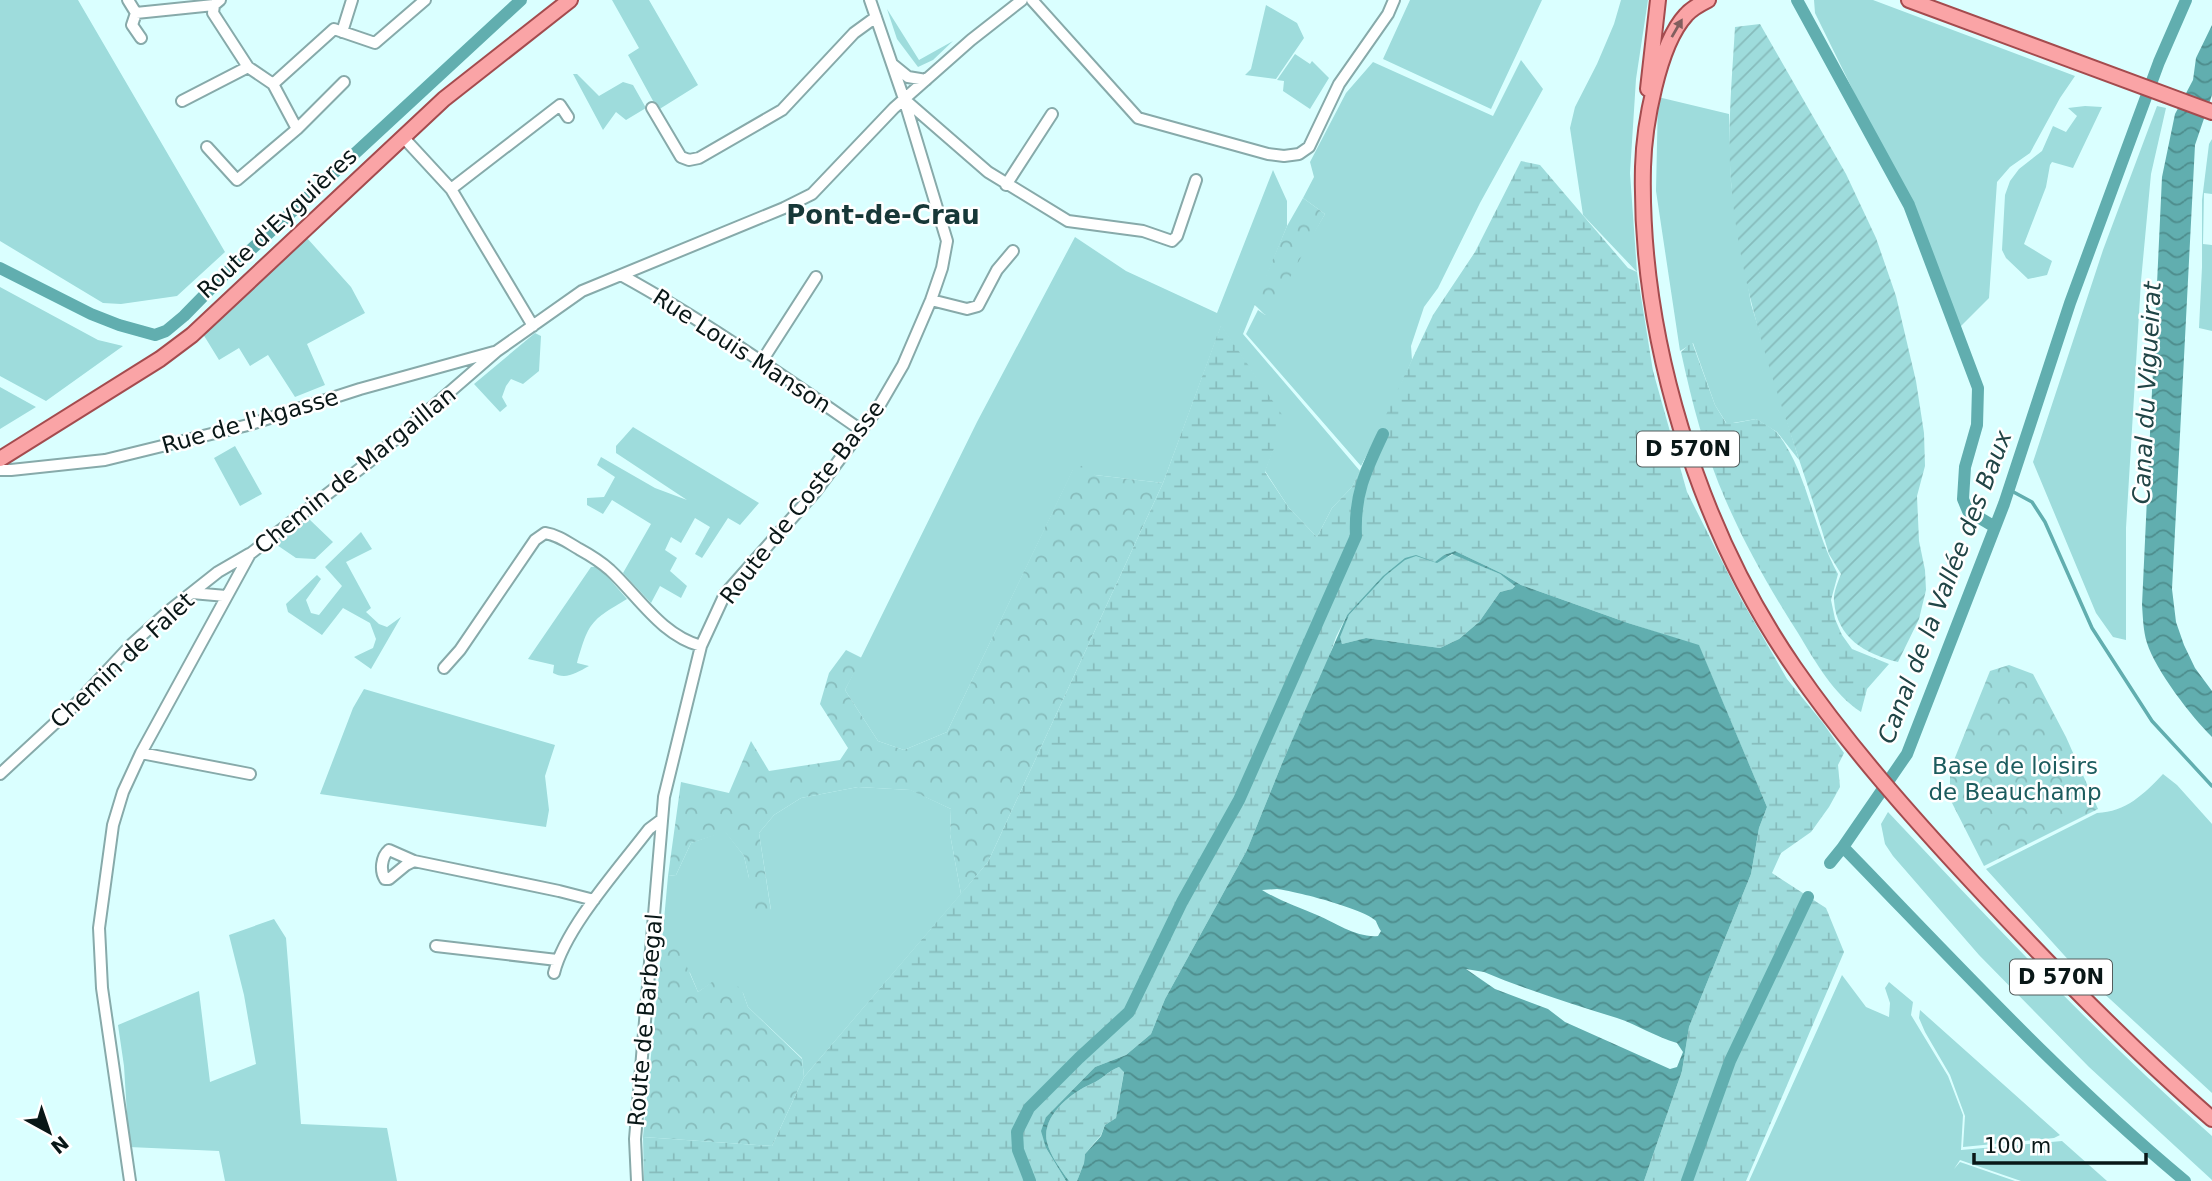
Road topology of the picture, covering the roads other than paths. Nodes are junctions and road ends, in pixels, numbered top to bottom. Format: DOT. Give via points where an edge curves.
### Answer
graph roads {
  1 [pos="128,0"];
  2 [pos="352,0"];
  3 [pos="425,0"];
  4 [pos="570,0"];
  5 [pos="870,0"];
  6 [pos="1022,0"];
  7 [pos="1031,0"];
  8 [pos="1394,0"];
  9 [pos="1658,0"];
  10 [pos="1708,0"];
  11 [pos="1725,0"];
  12 [pos="1909,0"];
  13 [pos="217,2"];
  14 [pos="135,13"];
  15 [pos="876,17"];
  16 [pos="342,32"];
  17 [pos="141,38"];
  18 [pos="891,63"];
  19 [pos="248,68"];
  20 [pos="926,80"];
  21 [pos="344,82"];
  22 [pos="273,84"];
  23 [pos="904,99"];
  24 [pos="182,101"];
  25 [pos="652,108"];
  26 [pos="2212,112"];
  27 [pos="1052,114"];
  28 [pos="1648,114"];
  29 [pos="568,117"];
  30 [pos="296,129"];
  31 [pos="403,137"];
  32 [pos="207,146"];
  33 [pos="1196,180"];
  34 [pos="1006,185"];
  35 [pos="451,189"];
  36 [pos="1013,251"];
  37 [pos="621,275"];
  38 [pos="816,278"];
  39 [pos="931,300"];
  40 [pos="533,326"];
  41 [pos="497,351"];
  42 [pos="762,361"];
  43 [pos="861,430"];
  44 [pos="0,459"];
  45 [pos="0,470"];
  46 [pos="250,554"];
  47 [pos="192,593"];
  48 [pos="226,596"];
  49 [pos="701,646"];
  50 [pos="444,668"];
  51 [pos="141,753"];
  52 [pos="0,774"];
  53 [pos="250,774"];
  54 [pos="661,820"];
  55 [pos="660,860"];
  56 [pos="414,861"];
  57 [pos="594,900"];
  58 [pos="436,946"];
  59 [pos="557,960"];
  60 [pos="554,973"];
  61 [pos="2212,1119"];
  62 [pos="130,1181"];
  63 [pos="637,1181"];
  1 -- 14 [label="street"];
  2 -- 16 [label="street"];
  3 -- 16 [label="street" via="375,43"];
  4 -- 31 [label="main road, Route d'Eyguières"];
  5 -- 15 [label="street, Route de Coste Basse"];
  6 -- 20 [label="street"];
  7 -- 8 [label="street" via="1138,118 1284,156 1309,147 1339,84"];
  9 -- 28 [label="main road, D 570N"];
  10 -- 11 [label="main road"];
  28 -- 10 [label="main road, D 570N, one-way" via="1663,59 1678,26 1686,14"];
  12 -- 26 [label="main road"];
  13 -- 14 [label="street"];
  13 -- 19 [label="street" via="213,13"];
  14 -- 17 [label="street" via="131,25"];
  15 -- 18 [label="street, Route de Coste Basse"];
  15 -- 25 [label="street" via="854,33 782,110 699,158 681,157"];
  16 -- 22 [label="street" via="334,29"];
  18 -- 20 [label="street" via="908,77"];
  18 -- 23 [label="street, Route de Coste Basse"];
  19 -- 22 [label="street"];
  19 -- 24 [label="street"];
  20 -- 23 [label="street"];
  21 -- 30 [label="street"];
  22 -- 30 [label="street"];
  23 -- 34 [label="street"];
  23 -- 37 [label="street, Chemin de Margaillan" via="802,200"];
  23 -- 39 [label="street, Route de Coste Basse" via="947,241"];
  27 -- 34 [label="street"];
  28 -- 61 [label="main road, D 570N" via="1642,193 1648,274 1668,377 1685,440 1740,576 1793,666 1851,744 1920,824 2032,948"];
  29 -- 35 [label="street" via="560,105"];
  30 -- 32 [label="street" via="237,180"];
  31 -- 35 [label="street"];
  31 -- 44 [label="main road, Route d'Eyguières" via="192,335"];
  33 -- 34 [label="street" via="1172,241 1143,231 1068,221"];
  35 -- 40 [label="street"];
  36 -- 39 [label="street" via="978,306 968,309"];
  37 -- 40 [label="street, Chemin de Margaillan" via="582,291"];
  37 -- 42 [label="street, Rue Louis Manson"];
  38 -- 42 [label="street"];
  39 -- 43 [label="street, Route de Coste Basse" via="903,365"];
  40 -- 41 [label="street, Chemin de Margaillan"];
  41 -- 45 [label="street, Rue de l'Agasse" via="248,425 104,460"];
  41 -- 46 [label="street, Chemin de Margaillan" via="370,461"];
  42 -- 43 [label="street, Rue Louis Manson"];
  43 -- 49 [label="street, Route de Coste Basse" via="816,491 726,594"];
  46 -- 47 [label="street, Chemin de Falet"];
  46 -- 48 [label="street, Chemin de Margaillan"];
  47 -- 48 [label="street"];
  47 -- 52 [label="street, Chemin de Falet" via="132,644"];
  48 -- 51 [label="street, Chemin de Margaillan"];
  49 -- 50 [label="street" via="676,636 593,557 545,533 535,540"];
  49 -- 54 [label="street, Route de Coste Basse"];
  51 -- 53 [label="street"];
  51 -- 62 [label="street, Chemin de Margaillan" via="113,825 99,928 102,988"];
  54 -- 55 [label="street, Route de Coste Basse"];
  54 -- 57 [label="street"];
  55 -- 63 [label="street, Route de Barbegal" via="635,1139"];
  56 -- 57 [label="street"];
  57 -- 59 [label="street"];
  58 -- 59 [label="street"];
  59 -- 60 [label="street"];
}
